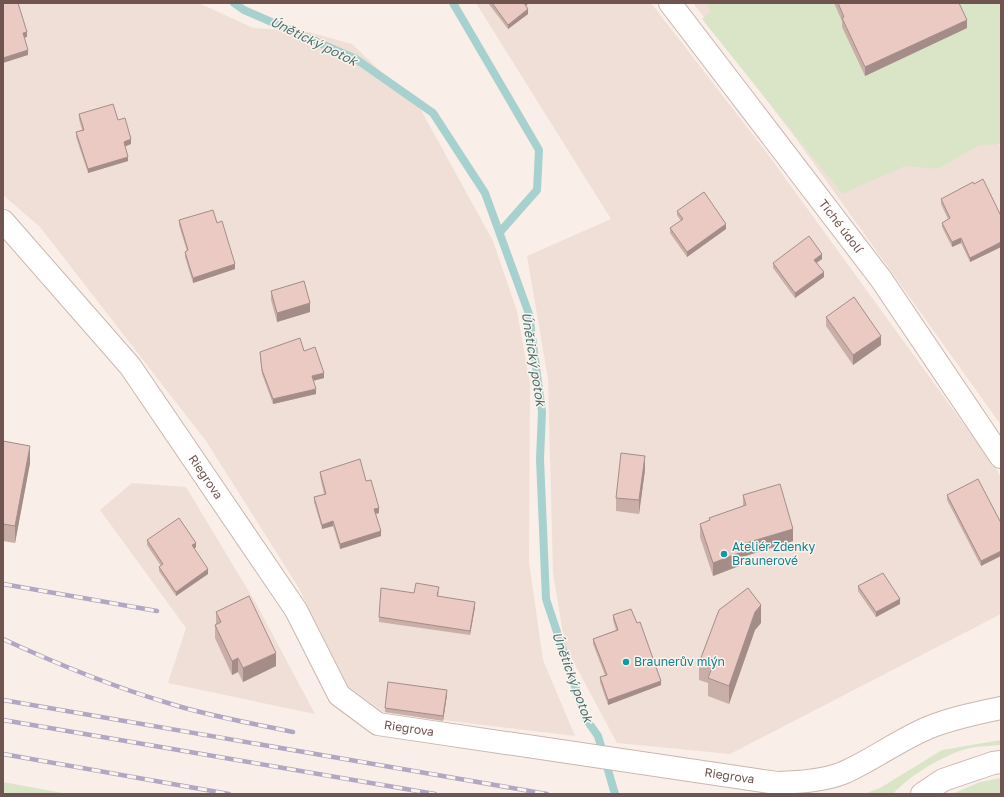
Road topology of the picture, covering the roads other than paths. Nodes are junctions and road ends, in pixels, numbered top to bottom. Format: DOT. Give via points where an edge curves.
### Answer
graph roads {
  1 [pos="670,3"];
  2 [pos="4,223"];
  3 [pos="1001,457"];
  4 [pos="1001,708"];
  5 [pos="1001,762"];
  6 [pos="922,794"];
  1 -- 3 [label="street, Tiché údolí" via="881,279"];
  2 -- 4 [label="street, Riegrova" via="130,366 296,610 340,695 378,724 762,782 806,781 843,772 930,727"];
  5 -- 6 [label="street" via="943,780"];
}
